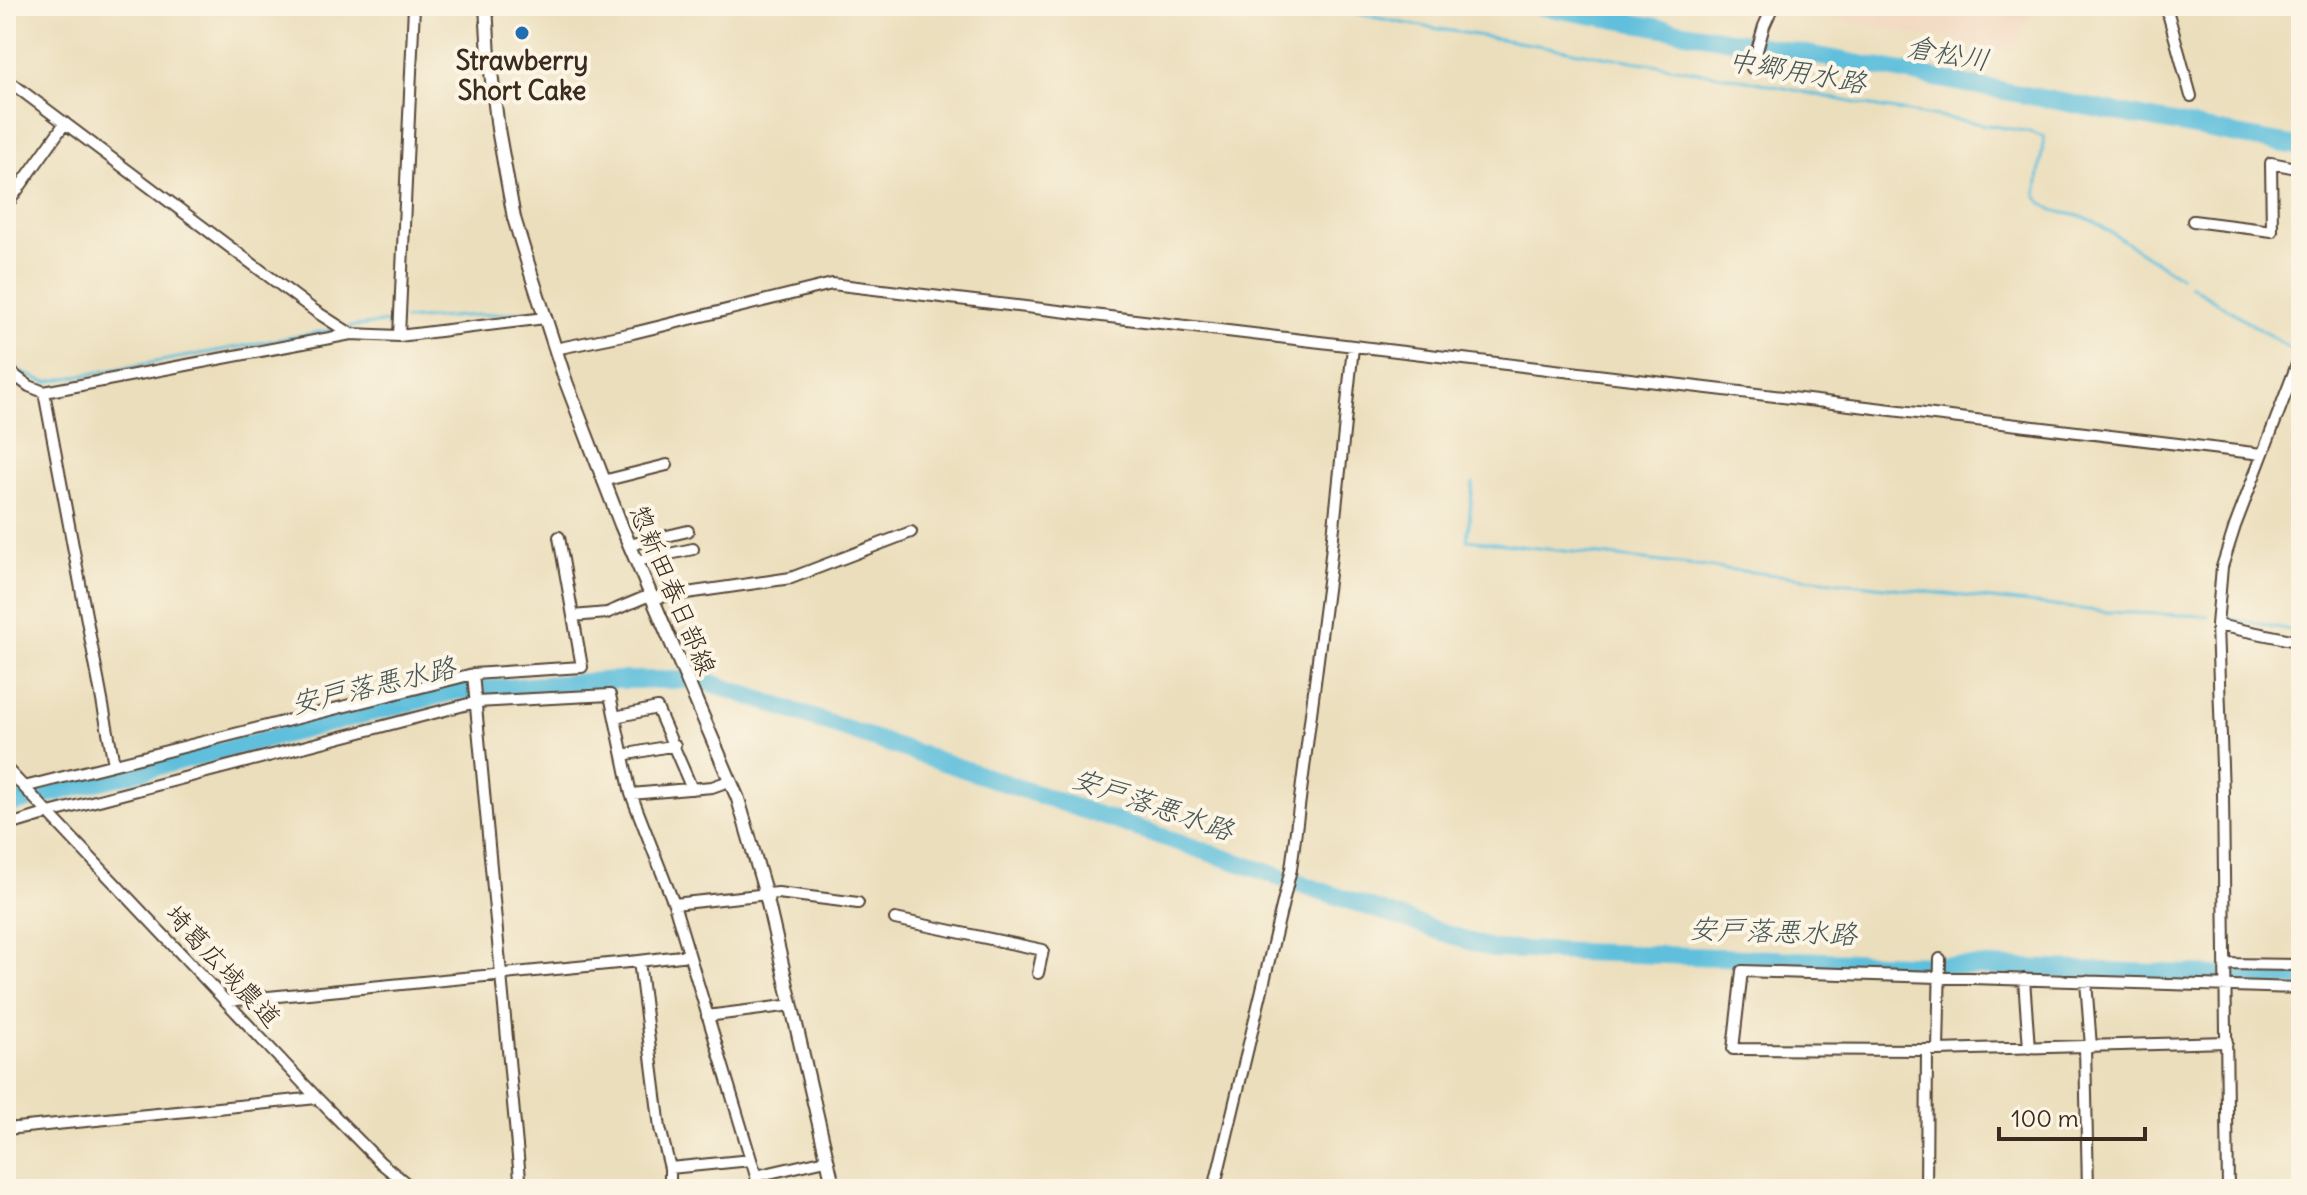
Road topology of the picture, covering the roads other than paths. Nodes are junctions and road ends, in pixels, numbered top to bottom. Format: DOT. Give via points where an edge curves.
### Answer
graph roads {
  1 [pos="414,6"];
  2 [pos="486,6"];
  3 [pos="1773,6"];
  4 [pos="2166,6"];
  5 [pos="1752,68"];
  6 [pos="6,79"];
  7 [pos="2191,96"];
  8 [pos="65,123"];
  9 [pos="2301,169"];
  10 [pos="6,206"];
  11 [pos="2193,221"];
  12 [pos="545,318"];
  13 [pos="351,334"];
  14 [pos="399,336"];
  15 [pos="1353,347"];
  16 [pos="555,349"];
  17 [pos="2300,359"];
  18 [pos="6,369"];
  19 [pos="44,392"];
  20 [pos="2262,454"];
  21 [pos="667,465"];
  22 [pos="603,481"];
  23 [pos="688,531"];
  24 [pos="911,532"];
  25 [pos="559,537"];
  26 [pos="629,545"];
  27 [pos="693,549"];
  28 [pos="636,561"];
  29 [pos="651,596"];
  30 [pos="573,616"];
  31 [pos="2217,625"];
  32 [pos="2301,642"];
  33 [pos="473,674"];
  34 [pos="476,702"];
  35 [pos="615,717"];
  36 [pos="675,745"];
  37 [pos="623,755"];
  38 [pos="114,764"];
  39 [pos="6,768"];
  40 [pos="729,781"];
  41 [pos="26,789"];
  42 [pos="692,789"];
  43 [pos="631,794"];
  44 [pos="47,810"];
  45 [pos="6,826"];
  46 [pos="766,895"];
  47 [pos="858,903"];
  48 [pos="674,904"];
  49 [pos="895,919"];
  50 [pos="2301,946"];
  51 [pos="689,955"];
  52 [pos="1940,959"];
  53 [pos="639,961"];
  54 [pos="2225,965"];
  55 [pos="2300,965"];
  56 [pos="501,973"];
  57 [pos="1038,973"];
  58 [pos="1940,977"];
  59 [pos="2024,979"];
  60 [pos="2086,981"];
  61 [pos="2225,984"];
  62 [pos="2301,988"];
  63 [pos="226,1001"];
  64 [pos="792,1005"];
  65 [pos="707,1016"];
  66 [pos="2227,1042"];
  67 [pos="2088,1047"];
  68 [pos="2029,1048"];
  69 [pos="1932,1050"];
  70 [pos="317,1098"];
  71 [pos="6,1129"];
  72 [pos="751,1160"];
  73 [pos="826,1160"];
  74 [pos="670,1168"];
  75 [pos="756,1176"];
  76 [pos="413,1189"];
  77 [pos="521,1189"];
  78 [pos="670,1189"];
  79 [pos="758,1189"];
  80 [pos="834,1189"];
  81 [pos="1214,1189"];
  82 [pos="1926,1189"];
  83 [pos="2088,1189"];
  84 [pos="2228,1189"];
  1 -- 14 [label="street"];
  2 -- 12 [label="main road, 惣新田春日部線" via="514,218"];
  3 -- 5 [label="street"];
  4 -- 7 [label="street"];
  6 -- 8 [label="street"];
  8 -- 10 [label="street"];
  8 -- 13 [label="street"];
  9 -- 11 [label="street" via="2271,163 2272,231"];
  12 -- 14 [label="street"];
  12 -- 16 [label="main road, 惣新田春日部線"];
  13 -- 14 [label="street"];
  13 -- 19 [label="street"];
  15 -- 16 [label="street" via="832,284"];
  15 -- 20 [label="street"];
  15 -- 81 [label="street" via="1291,869"];
  16 -- 22 [label="main road, 惣新田春日部線"];
  17 -- 20 [label="street"];
  18 -- 19 [label="street"];
  19 -- 38 [label="street"];
  20 -- 31 [label="street" via="2222,567"];
  21 -- 22 [label="street"];
  22 -- 26 [label="main road, 惣新田春日部線"];
  23 -- 26 [label="street"];
  24 -- 29 [label="street" via="791,578"];
  25 -- 30 [label="street"];
  26 -- 28 [label="main road, 惣新田春日部線"];
  27 -- 28 [label="street"];
  28 -- 29 [label="main road, 惣新田春日部線"];
  29 -- 30 [label="street" via="607,613"];
  29 -- 40 [label="main road, 惣新田春日部線"];
  30 -- 33 [label="street" via="582,667"];
  31 -- 32 [label="street"];
  31 -- 54 [label="street"];
  33 -- 34 [label="street"];
  33 -- 38 [label="street"];
  34 -- 35 [label="street" via="610,695"];
  34 -- 44 [label="street"];
  34 -- 56 [label="street"];
  35 -- 36 [label="street" via="657,708"];
  35 -- 37 [label="street"];
  36 -- 37 [label="street"];
  36 -- 42 [label="street"];
  37 -- 43 [label="street"];
  38 -- 41 [label="street"];
  39 -- 41 [label="street, 埼葛広域農道"];
  40 -- 42 [label="street"];
  40 -- 46 [label="main road, 惣新田春日部線"];
  41 -- 44 [label="street, 埼葛広域農道"];
  42 -- 43 [label="street"];
  43 -- 48 [label="street"];
  44 -- 45 [label="street"];
  44 -- 63 [label="street, 埼葛広域農道"];
  46 -- 47 [label="street"];
  46 -- 48 [label="street"];
  46 -- 64 [label="main road, 惣新田春日部線"];
  48 -- 51 [label="street"];
  49 -- 57 [label="street" via="1043,950"];
  50 -- 55 [label="street"];
  51 -- 53 [label="street"];
  51 -- 65 [label="street"];
  52 -- 58 [label="street"];
  53 -- 56 [label="street"];
  53 -- 74 [label="street"];
  54 -- 55 [label="street"];
  54 -- 61 [label="street"];
  56 -- 63 [label="street"];
  56 -- 77 [label="street"];
  58 -- 59 [label="street"];
  58 -- 69 [label="street"];
  58 -- 69 [label="street" via="1742,971 1733,1049"];
  59 -- 60 [label="street"];
  59 -- 68 [label="street"];
  60 -- 61 [label="street"];
  60 -- 67 [label="street"];
  61 -- 62 [label="street"];
  61 -- 66 [label="street"];
  63 -- 70 [label="street, 埼葛広域農道"];
  64 -- 65 [label="street"];
  64 -- 73 [label="main road, 惣新田春日部線"];
  65 -- 72 [label="street"];
  66 -- 67 [label="street"];
  66 -- 84 [label="street"];
  67 -- 68 [label="street"];
  67 -- 83 [label="street"];
  68 -- 69 [label="street"];
  69 -- 82 [label="street"];
  70 -- 71 [label="street"];
  70 -- 76 [label="street, 埼葛広域農道"];
  72 -- 74 [label="street"];
  72 -- 75 [label="street"];
  73 -- 75 [label="street"];
  73 -- 80 [label="main road, 惣新田春日部線"];
  74 -- 78 [label="street"];
  75 -- 79 [label="street"];
}
